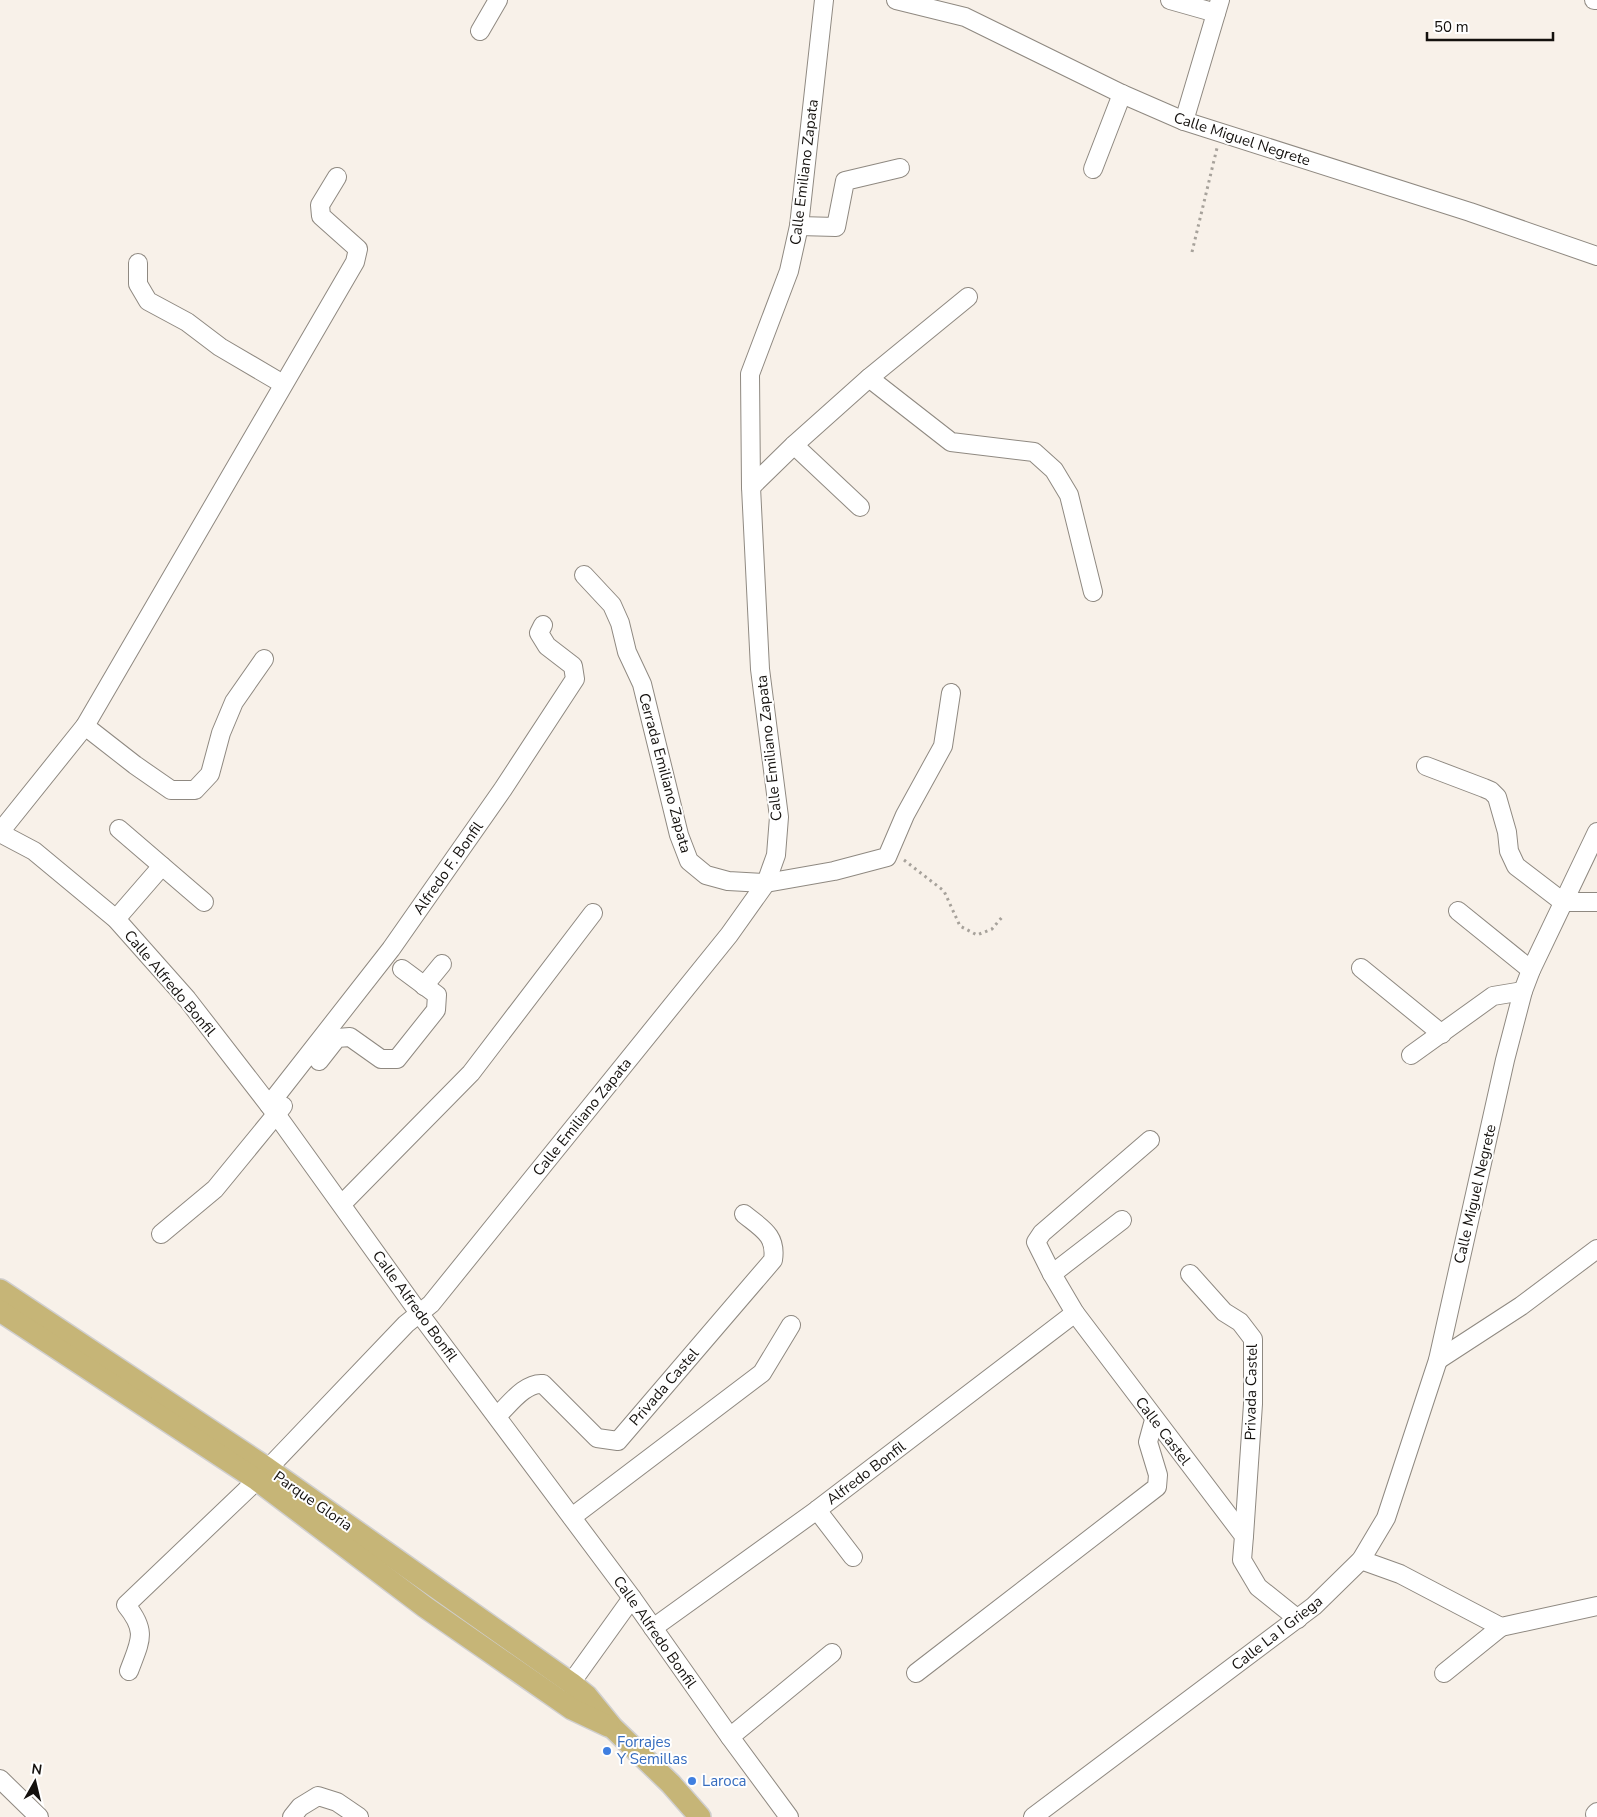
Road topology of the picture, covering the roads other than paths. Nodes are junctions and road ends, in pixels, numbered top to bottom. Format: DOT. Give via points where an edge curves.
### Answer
graph roads {
  1 [pos="498,0"];
  2 [pos="824,0"];
  3 [pos="896,0"];
  4 [pos="1170,0"];
  5 [pos="1218,6"];
  6 [pos="480,31"];
  7 [pos="1122,94"];
  8 [pos="1184,121"];
  9 [pos="900,168"];
  10 [pos="1093,169"];
  11 [pos="337,177"];
  12 [pos="799,226"];
  13 [pos="1597,256"];
  14 [pos="138,263"];
  15 [pos="968,297"];
  16 [pos="869,378"];
  17 [pos="283,384"];
  18 [pos="794,445"];
  19 [pos="751,487"];
  20 [pos="860,507"];
  21 [pos="584,575"];
  22 [pos="1093,592"];
  23 [pos="543,625"];
  24 [pos="264,659"];
  25 [pos="951,693"];
  26 [pos="84,726"];
  27 [pos="1426,766"];
  28 [pos="119,828"];
  29 [pos="0,832"];
  30 [pos="1597,832"];
  31 [pos="162,866"];
  32 [pos="766,883"];
  33 [pos="204,902"];
  34 [pos="1563,902"];
  35 [pos="1597,902"];
  36 [pos="1458,910"];
  37 [pos="593,913"];
  38 [pos="116,919"];
  39 [pos="442,964"];
  40 [pos="1361,968"];
  41 [pos="402,969"];
  42 [pos="1531,970"];
  43 [pos="424,986"];
  44 [pos="1523,991"];
  45 [pos="1442,1034"];
  46 [pos="1411,1055"];
  47 [pos="272,1110"];
  48 [pos="1150,1140"];
  49 [pos="342,1204"];
  50 [pos="744,1214"];
  51 [pos="1122,1220"];
  52 [pos="161,1234"];
  53 [pos="1597,1249"];
  54 [pos="1052,1274"];
  55 [pos="1190,1274"];
  56 [pos="0,1290"];
  57 [pos="0,1311"];
  58 [pos="419,1313"];
  59 [pos="1075,1313"];
  60 [pos="791,1325"];
  61 [pos="1438,1360"];
  62 [pos="497,1416"];
  63 [pos="1154,1420"];
  64 [pos="262,1474"];
  65 [pos="817,1510"];
  66 [pos="572,1517"];
  67 [pos="1244,1536"];
  68 [pos="853,1557"];
  69 [pos="1361,1560"];
  70 [pos="438,1589"];
  71 [pos="632,1598"];
  72 [pos="1597,1606"];
  73 [pos="425,1607"];
  74 [pos="1298,1618"];
  75 [pos="1501,1627"];
  76 [pos="653,1628"];
  77 [pos="832,1653"];
  78 [pos="129,1671"];
  79 [pos="916,1673"];
  80 [pos="1444,1673"];
  81 [pos="571,1683"];
  82 [pos="613,1728"];
  83 [pos="730,1737"];
  84 [pos="0,1779"];
  85 [pos="39,1817"];
  86 [pos="292,1817"];
  87 [pos="359,1817"];
  88 [pos="700,1817"];
  89 [pos="789,1817"];
  90 [pos="1033,1817"];
  1 -- 6 [label="street"];
  2 -- 12 [label="street, Calle Emiliano Zapata"];
  3 -- 7 [label="street, Calle Miguel Negrete" via="964,18"];
  4 -- 5 [label="street"];
  5 -- 8 [label="street"];
  7 -- 8 [label="street, Calle Miguel Negrete"];
  7 -- 10 [label="street"];
  8 -- 13 [label="street, Calle Miguel Negrete"];
  9 -- 12 [label="street" via="845,180 836,227"];
  11 -- 17 [label="street" via="320,204 321,216 358,249 355,262"];
  12 -- 19 [label="street, Calle Emiliano Zapata" via="789,271 750,374"];
  14 -- 17 [label="street" via="138,284 148,300"];
  15 -- 16 [label="street"];
  16 -- 18 [label="street"];
  16 -- 22 [label="street" via="950,442 1034,452 1054,470 1069,495"];
  17 -- 26 [label="street"];
  18 -- 19 [label="street"];
  18 -- 20 [label="street"];
  19 -- 32 [label="street, Calle Emiliano Zapata" via="760,669 779,817 776,855"];
  21 -- 32 [label="street, Cerrada Emiliano Zapata" via="612,605 620,623 627,652 642,684 679,835 689,861 706,875"];
  23 -- 47 [label="street, Alfredo F. Bonfil" via="539,633 546,646 573,666 575,679 504,789"];
  24 -- 26 [label="street" via="234,702 221,733 210,774 195,790 171,790"];
  25 -- 32 [label="street, Cerrada Emiliano Zapata" via="943,746 886,857 834,871"];
  26 -- 29 [label="street"];
  27 -- 34 [label="street" via="1491,791 1497,797 1509,851 1516,866"];
  28 -- 31 [label="street"];
  29 -- 38 [label="street, Calle Alfredo Bonfil" via="34,851"];
  30 -- 34 [label="street, Calle Miguel Negrete"];
  31 -- 33 [label="street"];
  31 -- 38 [label="street"];
  32 -- 58 [label="street, Calle Emiliano Zapata" via="723,942 431,1304"];
  34 -- 35 [label="street"];
  34 -- 42 [label="street, Calle Miguel Negrete"];
  36 -- 42 [label="street"];
  37 -- 49 [label="street" via="471,1073"];
  38 -- 47 [label="street, Calle Alfredo Bonfil" via="187,999"];
  39 -- 43 [label="street"];
  40 -- 45 [label="street"];
  41 -- 43 [label="street"];
  42 -- 44 [label="street, Calle Miguel Negrete"];
  43 -- 47 [label="street" via="437,995 436,1010 397,1059 381,1059 350,1037 337,1038"];
  44 -- 45 [label="street" via="1493,996"];
  44 -- 61 [label="street, Calle Miguel Negrete"];
  45 -- 46 [label="street"];
  47 -- 49 [label="street, Calle Alfredo Bonfil"];
  47 -- 52 [label="street" via="215,1189"];
  48 -- 54 [label="street, Calle Castel" via="1042,1233 1036,1242"];
  49 -- 58 [label="street, Calle Alfredo Bonfil"];
  50 -- 62 [label="street, Privada Castel" via="770,1235 775,1249 773,1260 618,1441 597,1438 543,1384 522,1392"];
  51 -- 54 [label="street"];
  53 -- 61 [label="street" via="1521,1306"];
  54 -- 59 [label="street, Calle Castel"];
  55 -- 67 [label="street, Privada Castel" via="1253,1339 1253,1404"];
  56 -- 64 [label="main road, Parque Gloria"];
  57 -- 64 [label="main road, Parque Gloria"];
  58 -- 62 [label="street, Calle Alfredo Bonfil"];
  58 -- 64 [label="street, Calle Emiliano Zapata"];
  59 -- 63 [label="street, Calle Castel"];
  59 -- 65 [label="street, Alfredo Bonfil"];
  60 -- 66 [label="street" via="762,1374"];
  61 -- 69 [label="street, Calle Miguel Negrete" via="1386,1518"];
  62 -- 66 [label="street, Calle Alfredo Bonfil"];
  63 -- 67 [label="street, Calle Castel"];
  63 -- 79 [label="street" via="1148,1442 1158,1475 1156,1487"];
  64 -- 70 [label="main road, Parque Gloria"];
  64 -- 73 [label="main road, Parque Gloria"];
  64 -- 78 [label="street, Calle Emiliano Zapata" via="126,1604 136,1616 142,1638"];
  65 -- 68 [label="street"];
  65 -- 76 [label="street, Alfredo Bonfil"];
  66 -- 71 [label="street, Calle Alfredo Bonfil"];
  67 -- 74 [label="street" via="1242,1560 1258,1586"];
  69 -- 74 [label="street, Calle La I Griega"];
  69 -- 75 [label="street" via="1400,1574"];
  70 -- 73 [label="main road"];
  70 -- 81 [label="main road, Parque Gloria"];
  71 -- 76 [label="street, Calle Alfredo Bonfil"];
  71 -- 81 [label="street"];
  72 -- 75 [label="street"];
  73 -- 82 [label="main road, Parque Gloria" via="572,1709"];
  74 -- 90 [label="street, Calle La I Griega"];
  75 -- 80 [label="street"];
  76 -- 83 [label="street, Calle Alfredo Bonfil"];
  77 -- 83 [label="street"];
  81 -- 82 [label="main road, Parque Gloria" via="587,1696"];
  82 -- 88 [label="main road, Parque Gloria"];
  83 -- 89 [label="street, Calle Alfredo Bonfil"];
  84 -- 85 [label="street"];
  86 -- 87 [label="street" via="300,1807 318,1796 337,1802"];
}
